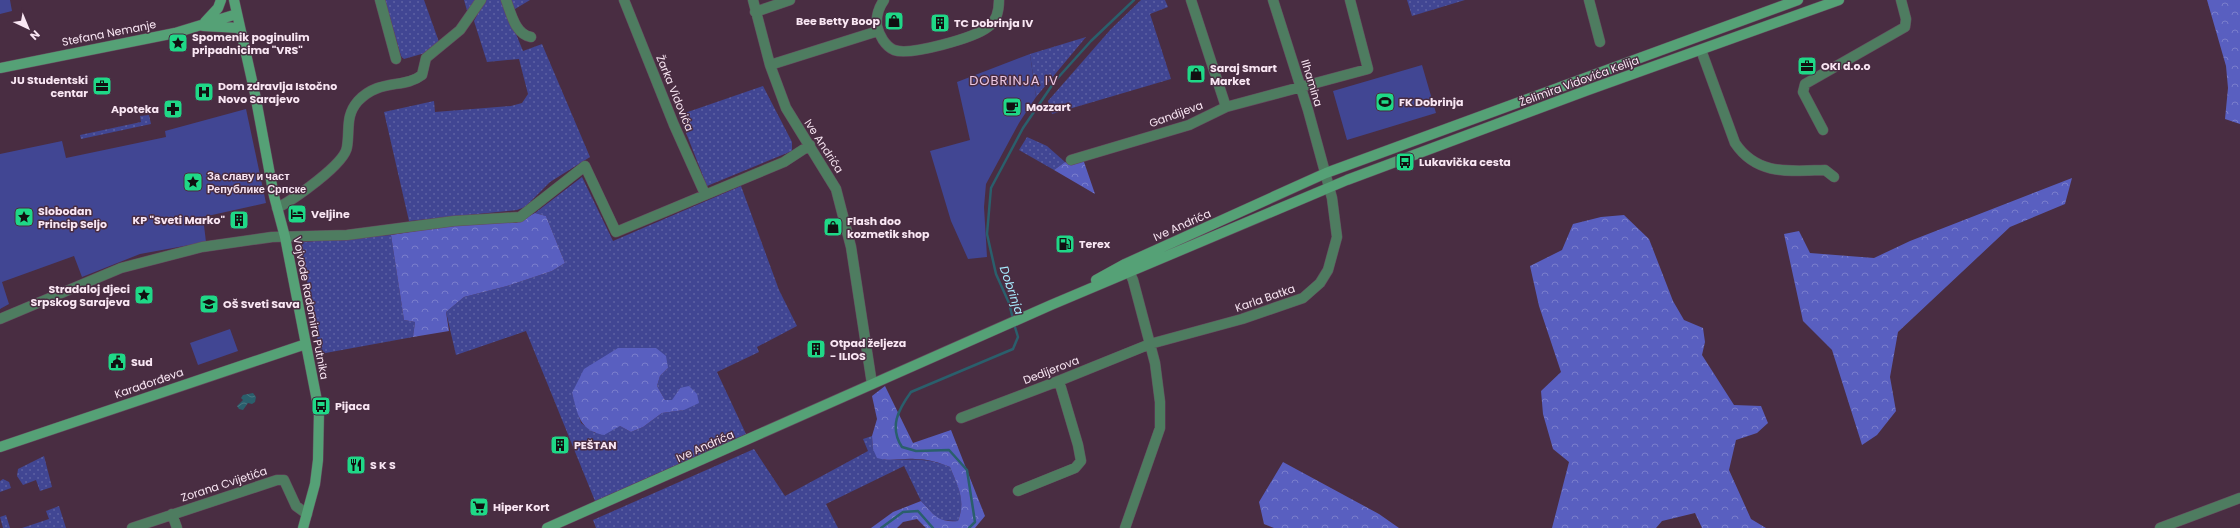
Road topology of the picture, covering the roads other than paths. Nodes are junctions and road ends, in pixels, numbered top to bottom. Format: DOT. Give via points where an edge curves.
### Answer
graph roads {
  1 [pos="221,0"];
  2 [pos="234,0"];
  3 [pos="380,0"];
  4 [pos="481,0"];
  5 [pos="506,0"];
  6 [pos="624,0"];
  7 [pos="753,0"];
  8 [pos="790,0"];
  9 [pos="884,0"];
  10 [pos="998,0"];
  11 [pos="1191,0"];
  12 [pos="1273,0"];
  13 [pos="1350,0"];
  14 [pos="1589,0"];
  15 [pos="1798,0"];
  16 [pos="1838,0"];
  17 [pos="1901,0"];
  18 [pos="755,12"];
  19 [pos="237,14"];
  20 [pos="199,26"];
  21 [pos="240,28"];
  22 [pos="878,31"];
  23 [pos="531,37"];
  24 [pos="1600,42"];
  25 [pos="1701,50"];
  26 [pos="396,59"];
  27 [pos="770,65"];
  28 [pos="0,68"];
  29 [pos="1301,87"];
  30 [pos="1226,107"];
  31 [pos="1822,130"];
  32 [pos="810,145"];
  33 [pos="1071,160"];
  34 [pos="1326,173"];
  35 [pos="1834,177"];
  36 [pos="1329,187"];
  37 [pos="705,194"];
  38 [pos="277,208"];
  39 [pos="285,237"];
  40 [pos="1127,268"];
  41 [pos="0,319"];
  42 [pos="306,344"];
  43 [pos="1150,344"];
  44 [pos="1059,381"];
  45 [pos="872,384"];
  46 [pos="961,418"];
  47 [pos="0,447"];
  48 [pos="1018,491"];
  49 [pos="2240,498"];
  50 [pos="172,514"];
  51 [pos="307,514"];
  52 [pos="132,528"];
  53 [pos="177,528"];
  54 [pos="303,528"];
  55 [pos="547,528"];
  56 [pos="1125,528"];
  57 [pos="2160,528"];
  1 -- 20 [label="main road" via="212,16"];
  2 -- 19 [label="main road, Vojvode Radomira Putnika"];
  3 -- 26 [label="street"];
  4 -- 38 [label="street" via="460,30 426,58 422,75 378,87 359,100 349,115 347,147 341,159 296,198"];
  5 -- 23 [label="street" via="518,29"];
  6 -- 37 [label="street, Žarka Vidovića" via="674,125"];
  7 -- 18 [label="street, Ive Andrića"];
  8 -- 18 [label="street"];
  9 -- 22 [label="street" via="878,13"];
  10 -- 22 [label="street" via="998,13 988,27 928,48 910,52 895,51 886,45"];
  11 -- 30 [label="street"];
  12 -- 29 [label="street, Ilhamina"];
  13 -- 29 [label="street, Gandijeva" via="1368,69"];
  14 -- 24 [label="street"];
  15 -- 34 [label="main road, Želimira Vidovića Kelija"];
  16 -- 25 [label="main road, Želimira Vidovića Kelija"];
  17 -- 31 [label="street" via="1906,19 1905,27 1805,84 1803,92"];
  18 -- 27 [label="street, Ive Andrića"];
  19 -- 20 [label="main road, Stefana Nemanje"];
  19 -- 21 [label="main road, Vojvode Radomira Putnika"];
  20 -- 21 [label="main road, Stefana Nemanje"];
  20 -- 28 [label="main road, Stefana Nemanje"];
  21 -- 38 [label="main road, Vojvode Radomira Putnika"];
  22 -- 27 [label="street"];
  25 -- 35 [label="street" via="1735,143 1741,152 1761,167 1798,171 1825,170"];
  25 -- 36 [label="main road, Želimira Vidovića Kelija" via="1548,104"];
  27 -- 32 [label="street, Ive Andrića" via="786,108"];
  29 -- 30 [label="street, Gandijeva"];
  29 -- 34 [label="street, Ilhamina"];
  30 -- 33 [label="street, Gandijeva" via="1189,125"];
  32 -- 37 [label="street" via="784,162"];
  32 -- 45 [label="street, Ive Andrića" via="831,178 842,209 853,256"];
  34 -- 36 [label="street, Karla Batka"];
  34 -- 40 [label="main road, Ive Andrića"];
  36 -- 40 [label="main road, Ive Andrića"];
  36 -- 43 [label="street, Karla Batka" via="1337,237 1328,270 1311,292 1303,298 1242,319"];
  37 -- 39 [label="street" via="616,232 585,166 520,217 454,221 347,235"];
  38 -- 39 [label="main road, Vojvode Radomira Putnika"];
  39 -- 41 [label="street" via="202,247 133,265"];
  39 -- 42 [label="main road, Vojvode Radomira Putnika"];
  40 -- 43 [label="street"];
  40 -- 45 [label="main road, Ive Andrića" via="1051,306"];
  42 -- 47 [label="main road, Karađorđeva"];
  42 -- 51 [label="main road, Vojvode Radomira Putnika" via="319,412 320,431 315,484"];
  43 -- 44 [label="street, Dedijerova"];
  43 -- 56 [label="street" via="1159,384 1160,428"];
  44 -- 46 [label="street, Dedijerova"];
  44 -- 48 [label="street" via="1081,461 1075,468"];
  45 -- 55 [label="main road, Ive Andrića"];
  49 -- 57 [label="street"];
  50 -- 51 [label="street, Zorana Cvijetića" via="237,491 282,479 286,482 296,506"];
  50 -- 52 [label="street, Zorana Cvijetića"];
  50 -- 53 [label="street"];
  51 -- 54 [label="main road, Vojvode Radomira Putnika"];
}
